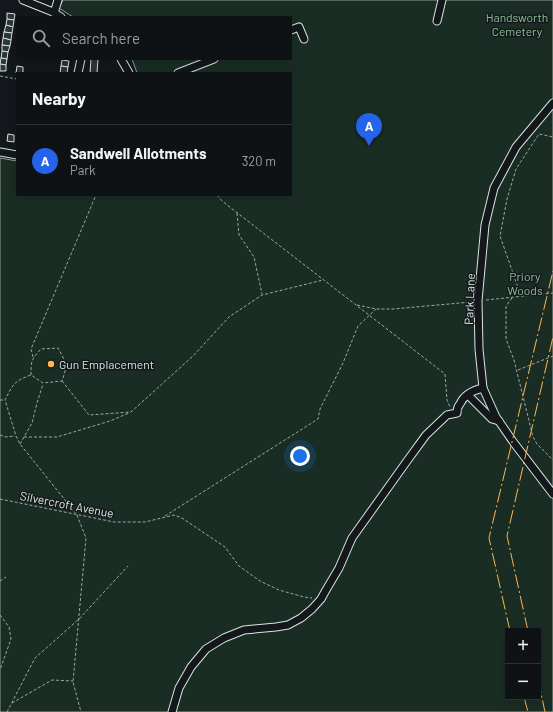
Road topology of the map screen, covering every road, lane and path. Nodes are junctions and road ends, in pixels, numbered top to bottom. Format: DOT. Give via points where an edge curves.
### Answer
graph roads {
  1 [pos="23,0"];
  2 [pos="58,0"];
  3 [pos="442,0"];
  4 [pos="40,3"];
  5 [pos="53,12"];
  6 [pos="59,16"];
  7 [pos="437,21"];
  8 [pos="292,30"];
  9 [pos="304,40"];
  10 [pos="81,60"];
  11 [pos="122,60"];
  12 [pos="211,60"];
  13 [pos="78,72"];
  14 [pos="128,72"];
  15 [pos="181,72"];
  16 [pos="0,76"];
  17 [pos="16,80"];
  18 [pos="553,103"];
  19 [pos="553,137"];
  20 [pos="0,152"];
  21 [pos="16,155"];
  22 [pos="96,196"];
  23 [pos="218,196"];
  24 [pos="236,212"];
  25 [pos="323,280"];
  26 [pos="553,293"];
  27 [pos="262,295"];
  28 [pos="521,296"];
  29 [pos="512,297"];
  30 [pos="478,301"];
  31 [pos="355,304"];
  32 [pos="376,309"];
  33 [pos="369,315"];
  34 [pos="553,356"];
  35 [pos="33,358"];
  36 [pos="517,370"];
  37 [pos="31,375"];
  38 [pos="62,381"];
  39 [pos="44,382"];
  40 [pos="483,388"];
  41 [pos="468,395"];
  42 [pos="0,400"];
  43 [pos="6,400"];
  44 [pos="130,412"];
  45 [pos="457,413"];
  46 [pos="499,421"];
  47 [pos="0,435"];
  48 [pos="16,436"];
  49 [pos="24,437"];
  50 [pos="20,444"];
  51 [pos="553,460"];
  52 [pos="553,494"];
  53 [pos="0,499"];
  54 [pos="77,515"];
  55 [pos="163,518"];
  56 [pos="128,566"];
  57 [pos="6,577"];
  58 [pos="0,581"];
  59 [pos="321,599"];
  60 [pos="0,615"];
  61 [pos="79,620"];
  62 [pos="0,670"];
  63 [pos="73,682"];
  64 [pos="11,703"];
  65 [pos="7,712"];
  66 [pos="81,712"];
  67 [pos="172,712"];
  1 -- 4 [label="street"];
  2 -- 5 [label="street"];
  3 -- 7 [label="street"];
  4 -- 5 [label="street"];
  5 -- 6 [label="street"];
  8 -- 9 [label="street" via="298,27"];
  10 -- 13 [label="street"];
  11 -- 14 [label="street"];
  12 -- 15 [label="street"];
  16 -- 17 [label="path"];
  18 -- 30 [label="street, Park Lane" via="516,147 494,188 485,225"];
  19 -- 28 [label="path" via="539,134 516,169 507,199 500,236"];
  20 -- 21 [label="street"];
  22 -- 35 [label="path" via="30,349"];
  23 -- 24 [label="path"];
  24 -- 25 [label="path"];
  24 -- 27 [label="path" via="239,235 254,258"];
  25 -- 27 [label="path"];
  25 -- 31 [label="path"];
  26 -- 28 [label="path"];
  27 -- 44 [label="path" via="229,317 194,356"];
  28 -- 29 [label="path"];
  29 -- 30 [label="path"];
  29 -- 36 [label="path" via="506,306 505,334"];
  30 -- 32 [label="path"];
  30 -- 40 [label="street, Park Lane"];
  31 -- 32 [label="path"];
  31 -- 33 [label="path"];
  32 -- 33 [label="path"];
  33 -- 45 [label="path" via="445,374 447,400 451,409"];
  33 -- 55 [label="path" via="358,326 320,409 318,419"];
  34 -- 36 [label="path"];
  35 -- 37 [label="path"];
  35 -- 38 [label="path" via="41,349 58,348 66,362"];
  36 -- 51 [label="path" via="533,437"];
  37 -- 39 [label="path"];
  37 -- 43 [label="path" via="20,379 12,386"];
  38 -- 39 [label="path"];
  38 -- 44 [label="path" via="89,415"];
  39 -- 49 [label="path" via="32,423"];
  40 -- 41 [label="street"];
  40 -- 46 [label="street, Park Lane"];
  41 -- 45 [label="street" via="460,404"];
  41 -- 46 [label="street" via="492,419"];
  42 -- 43 [label="path"];
  43 -- 48 [label="path"];
  44 -- 49 [label="path" via="110,421 57,437"];
  45 -- 59 [label="street" via="447,415 426,435 352,538 339,568"];
  46 -- 52 [label="street, Park Lane"];
  47 -- 48 [label="path"];
  48 -- 50 [label="path"];
  49 -- 50 [label="path"];
  50 -- 54 [label="path"];
  53 -- 54 [label="path, Silvercroft Avenue"];
  54 -- 55 [label="path, Silvercroft Avenue" via="114,522 145,522"];
  54 -- 61 [label="path" via="86,538"];
  55 -- 59 [label="path, Silvercroft Avenue" via="174,515 182,518 225,548 239,566 260,581 279,590"];
  56 -- 61 [label="path"];
  57 -- 58 [label="path"];
  59 -- 67 [label="street" via="301,618 288,624 244,630 206,649 191,667 179,688"];
  60 -- 62 [label="path" via="9,627 11,639"];
  61 -- 63 [label="path"];
  61 -- 64 [label="path" via="35,658"];
  63 -- 64 [label="path" via="52,680"];
  63 -- 66 [label="path"];
  64 -- 65 [label="path"];
}
